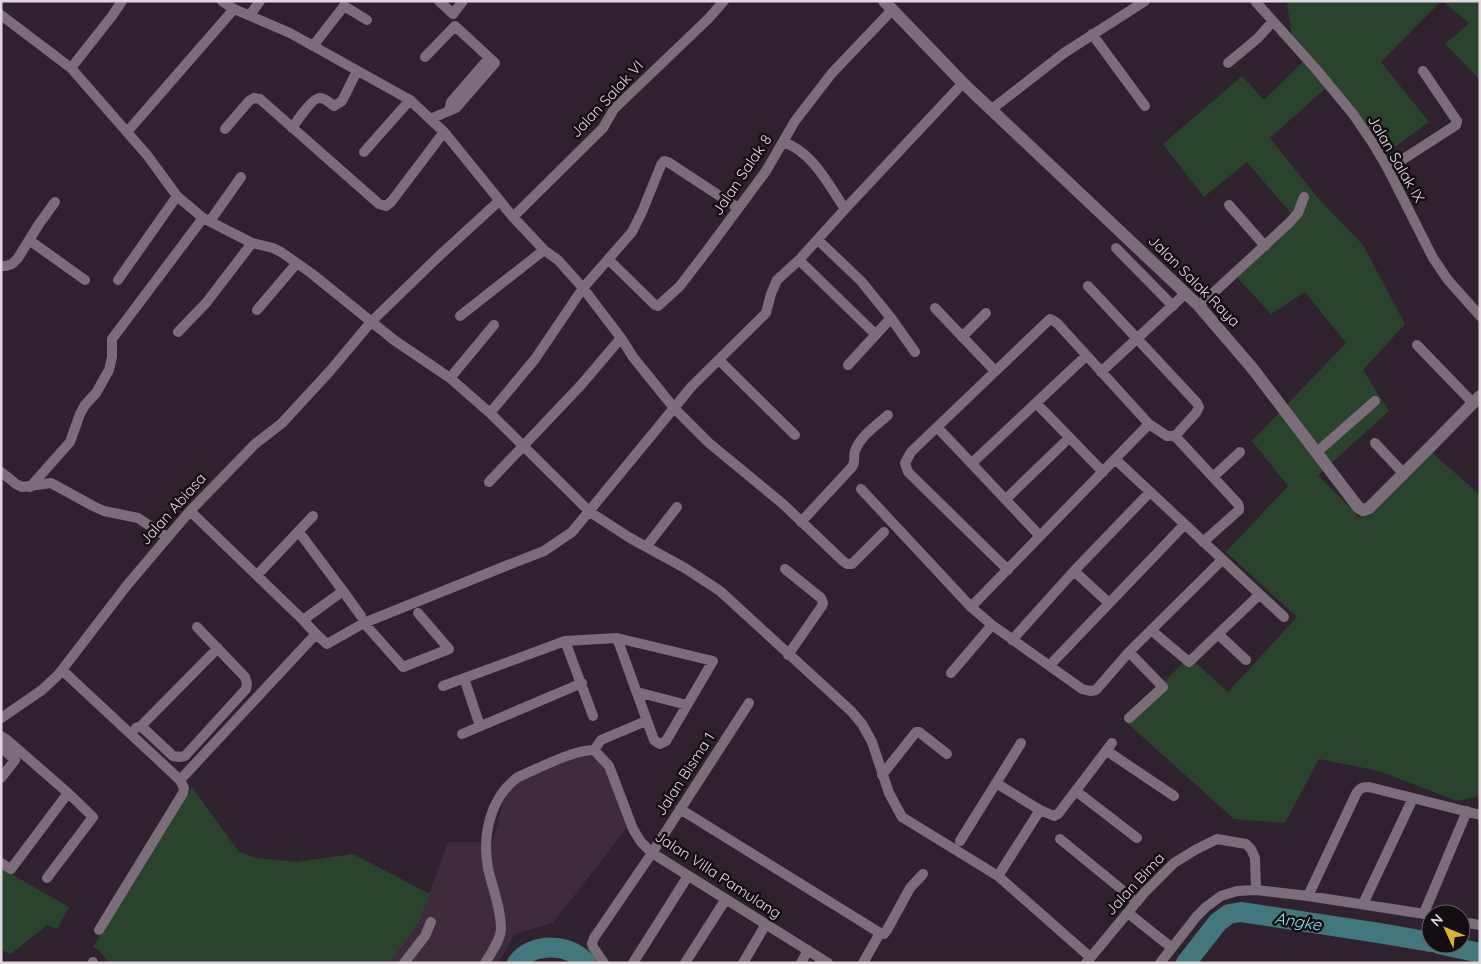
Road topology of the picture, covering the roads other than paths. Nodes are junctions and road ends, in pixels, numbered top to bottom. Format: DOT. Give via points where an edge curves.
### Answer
graph roads {
  1 [pos="122,1"];
  2 [pos="222,1"];
  3 [pos="260,1"];
  4 [pos="439,1"];
  5 [pos="464,1"];
  6 [pos="724,1"];
  7 [pos="1144,1"];
  8 [pos="1255,1"];
  9 [pos="888,5"];
  10 [pos="234,9"];
  11 [pos="1,15"];
  12 [pos="250,15"];
  13 [pos="367,20"];
  14 [pos="1273,21"];
  15 [pos="1092,34"];
  16 [pos="313,46"];
  17 [pos="425,57"];
  18 [pos="1228,63"];
  19 [pos="71,68"];
  20 [pos="357,70"];
  21 [pos="1423,71"];
  22 [pos="963,83"];
  23 [pos="410,100"];
  24 [pos="1145,106"];
  25 [pos="992,109"];
  26 [pos="430,119"];
  27 [pos="292,128"];
  28 [pos="225,129"];
  29 [pos="126,132"];
  30 [pos="444,132"];
  31 [pos="783,142"];
  32 [pos="364,152"];
  33 [pos="1388,169"];
  34 [pos="240,177"];
  35 [pos="177,196"];
  36 [pos="1304,197"];
  37 [pos="499,201"];
  38 [pos="55,202"];
  39 [pos="1229,205"];
  40 [pos="738,208"];
  41 [pos="845,209"];
  42 [pos="513,217"];
  43 [pos="206,220"];
  44 [pos="29,240"];
  45 [pos="818,240"];
  46 [pos="252,243"];
  47 [pos="1265,246"];
  48 [pos="1116,248"];
  49 [pos="544,250"];
  50 [pos="609,260"];
  51 [pos="799,260"];
  52 [pos="296,263"];
  53 [pos="1,266"];
  54 [pos="85,280"];
  55 [pos="118,280"];
  56 [pos="1088,286"];
  57 [pos="583,288"];
  58 [pos="1186,293"];
  59 [pos="1173,306"];
  60 [pos="1199,306"];
  61 [pos="935,308"];
  62 [pos="257,310"];
  63 [pos="986,313"];
  64 [pos="460,316"];
  65 [pos="1480,316"];
  66 [pos="891,318"];
  67 [pos="371,322"];
  68 [pos="494,325"];
  69 [pos="870,330"];
  70 [pos="178,332"];
  71 [pos="962,337"];
  72 [pos="621,338"];
  73 [pos="1138,339"];
  74 [pos="1417,344"];
  75 [pos="915,352"];
  76 [pos="1086,356"];
  77 [pos="719,360"];
  78 [pos="848,365"];
  79 [pos="995,371"];
  80 [pos="1101,372"];
  81 [pos="450,378"];
  82 [pos="1476,399"];
  83 [pos="1374,400"];
  84 [pos="1036,403"];
  85 [pos="674,408"];
  86 [pos="490,413"];
  87 [pos="888,415"];
  88 [pos="1149,424"];
  89 [pos="937,427"];
  90 [pos="795,435"];
  91 [pos="1175,436"];
  92 [pos="1069,438"];
  93 [pos="1375,443"];
  94 [pos="524,447"];
  95 [pos="1240,452"];
  96 [pos="1317,452"];
  97 [pos="1115,460"];
  98 [pos="972,463"];
  99 [pos="1,472"];
  100 [pos="1103,472"];
  101 [pos="1404,474"];
  102 [pos="1213,477"];
  103 [pos="489,482"];
  104 [pos="30,487"];
  105 [pos="861,489"];
  106 [pos="1149,493"];
  107 [pos="1006,499"];
  108 [pos="677,507"];
  109 [pos="190,510"];
  110 [pos="590,512"];
  111 [pos="314,516"];
  112 [pos="801,522"];
  113 [pos="1184,525"];
  114 [pos="884,532"];
  115 [pos="302,536"];
  116 [pos="1040,536"];
  117 [pos="167,537"];
  118 [pos="1203,542"];
  119 [pos="646,547"];
  120 [pos="1222,560"];
  121 [pos="786,569"];
  122 [pos="1008,570"];
  123 [pos="1074,571"];
  124 [pos="261,574"];
  125 [pos="343,591"];
  126 [pos="1259,595"];
  127 [pos="1109,603"];
  128 [pos="971,607"];
  129 [pos="418,613"];
  130 [pos="1284,617"];
  131 [pos="306,618"];
  132 [pos="362,619"];
  133 [pos="992,625"];
  134 [pos="197,627"];
  135 [pos="1151,630"];
  136 [pos="316,634"];
  137 [pos="1218,634"];
  138 [pos="617,638"];
  139 [pos="565,640"];
  140 [pos="1012,640"];
  141 [pos="218,648"];
  142 [pos="1129,652"];
  143 [pos="788,654"];
  144 [pos="1246,660"];
  145 [pos="1050,665"];
  146 [pos="62,670"];
  147 [pos="951,673"];
  148 [pos="464,678"];
  149 [pos="582,683"];
  150 [pos="443,686"];
  151 [pos="637,692"];
  152 [pos="749,702"];
  153 [pos="687,705"];
  154 [pos="593,716"];
  155 [pos="1,718"];
  156 [pos="1129,718"];
  157 [pos="646,721"];
  158 [pos="141,726"];
  159 [pos="480,726"];
  160 [pos="126,729"];
  161 [pos="462,734"];
  162 [pos="1,736"];
  163 [pos="1021,743"];
  164 [pos="1,747"];
  165 [pos="594,750"];
  166 [pos="947,754"];
  167 [pos="882,775"];
  168 [pos="1,778"];
  169 [pos="180,780"];
  170 [pos="996,783"];
  171 [pos="1076,791"];
  172 [pos="68,793"];
  173 [pos="1174,796"];
  174 [pos="1413,798"];
  175 [pos="680,809"];
  176 [pos="1040,810"];
  177 [pos="1468,812"];
  178 [pos="1480,815"];
  179 [pos="1137,838"];
  180 [pos="1060,839"];
  181 [pos="960,842"];
  182 [pos="652,853"];
  183 [pos="1,863"];
  184 [pos="924,874"];
  185 [pos="688,876"];
  186 [pos="998,876"];
  187 [pos="47,878"];
  188 [pos="1256,890"];
  189 [pos="1308,896"];
  190 [pos="726,899"];
  191 [pos="1137,902"];
  192 [pos="1363,904"];
  193 [pos="1432,904"];
  194 [pos="1128,913"];
  195 [pos="1421,913"];
  196 [pos="431,922"];
  197 [pos="766,924"];
  198 [pos="100,930"];
  199 [pos="880,933"];
  200 [pos="1172,948"];
  201 [pos="808,950"];
  202 [pos="1088,960"];
  203 [pos="404,963"];
  204 [pos="485,963"];
  205 [pos="604,963"];
  206 [pos="634,963"];
  207 [pos="685,963"];
  208 [pos="743,963"];
  209 [pos="801,963"];
  210 [pos="828,963"];
  211 [pos="863,963"];
  212 [pos="1160,963"];
  1 -- 19 [label="street"];
  2 -- 10 [label="street"];
  3 -- 12 [label="street"];
  4 -- 5 [label="street" via="453,14"];
  6 -- 42 [label="street, Jalan Salak VI" via="614,109 603,128"];
  7 -- 15 [label="street"];
  8 -- 14 [label="street, Jalan Salak IX"];
  9 -- 22 [label="street, Jalan Salak Raya"];
  9 -- 31 [label="street, Jalan Salak 8" via="795,121"];
  10 -- 12 [label="street"];
  10 -- 29 [label="street"];
  11 -- 19 [label="street"];
  12 -- 16 [label="street"];
  13 -- 16 [label="street" via="344,6"];
  14 -- 18 [label="street"];
  14 -- 33 [label="street, Jalan Salak IX" via="1353,114"];
  15 -- 24 [label="street"];
  15 -- 25 [label="street"];
  16 -- 20 [label="street"];
  17 -- 26 [label="street" via="455,26 489,58 451,102 449,112"];
  19 -- 29 [label="street"];
  20 -- 23 [label="street"];
  20 -- 27 [label="street" via="338,105 318,98"];
  21 -- 33 [label="street" via="1457,121 1456,125"];
  22 -- 25 [label="street, Jalan Salak Raya"];
  22 -- 41 [label="street"];
  23 -- 26 [label="street"];
  23 -- 32 [label="street"];
  25 -- 58 [label="street, Jalan Salak Raya"];
  26 -- 30 [label="street"];
  27 -- 28 [label="street" via="260,99 254,98"];
  27 -- 30 [label="street" via="378,204 386,206"];
  29 -- 35 [label="street"];
  30 -- 37 [label="street"];
  31 -- 40 [label="street, Jalan Salak 8"];
  31 -- 41 [label="street" via="803,152"];
  33 -- 65 [label="street, Jalan Salak IX" via="1433,258"];
  34 -- 43 [label="street"];
  35 -- 43 [label="street"];
  35 -- 55 [label="street"];
  36 -- 47 [label="street" via="1298,213"];
  37 -- 42 [label="street"];
  37 -- 67 [label="street, Jalan Abiasa"];
  38 -- 44 [label="street"];
  39 -- 47 [label="street"];
  40 -- 50 [label="street, Jalan Salak 8" via="680,286 658,306"];
  40 -- 50 [label="street" via="664,161 632,232"];
  41 -- 45 [label="street"];
  42 -- 49 [label="street"];
  43 -- 46 [label="street"];
  43 -- 104 [label="street" via="112,339 110,370 104,381 80,414 70,442"];
  44 -- 53 [label="street" via="12,264"];
  44 -- 54 [label="street"];
  45 -- 51 [label="street"];
  45 -- 66 [label="street" via="861,281"];
  46 -- 52 [label="street" via="273,248"];
  46 -- 70 [label="street" via="206,303"];
  47 -- 60 [label="street"];
  48 -- 59 [label="street"];
  49 -- 57 [label="street" via="558,260"];
  49 -- 64 [label="street"];
  50 -- 57 [label="street"];
  51 -- 69 [label="street"];
  51 -- 77 [label="street" via="777,280 766,313"];
  52 -- 62 [label="street"];
  52 -- 67 [label="street"];
  56 -- 73 [label="street"];
  57 -- 72 [label="street"];
  57 -- 86 [label="street" via="535,359"];
  58 -- 59 [label="street"];
  58 -- 60 [label="street, Jalan Salak Raya"];
  59 -- 73 [label="street"];
  60 -- 96 [label="street, Jalan Salak Raya"];
  61 -- 71 [label="street"];
  63 -- 71 [label="street"];
  66 -- 75 [label="street"];
  66 -- 78 [label="street"];
  67 -- 81 [label="street"];
  67 -- 109 [label="street, Jalan Abiasa" via="282,423 255,444"];
  68 -- 81 [label="street"];
  71 -- 79 [label="street"];
  72 -- 85 [label="street"];
  72 -- 94 [label="street"];
  73 -- 80 [label="street"];
  73 -- 91 [label="street" via="1199,407"];
  74 -- 82 [label="street"];
  76 -- 79 [label="street" via="1050,319"];
  76 -- 80 [label="street"];
  76 -- 84 [label="street"];
  77 -- 85 [label="street"];
  77 -- 90 [label="street"];
  79 -- 89 [label="street"];
  80 -- 88 [label="street"];
  81 -- 86 [label="street"];
  82 -- 101 [label="street, Jalan Salak Raya"];
  83 -- 96 [label="street"];
  84 -- 92 [label="street"];
  84 -- 98 [label="street"];
  85 -- 110 [label="street"];
  85 -- 112 [label="street" via="709,443 784,504"];
  86 -- 94 [label="street"];
  87 -- 112 [label="street" via="860,443 852,467"];
  88 -- 91 [label="street" via="1166,436"];
  88 -- 97 [label="street"];
  89 -- 98 [label="street"];
  89 -- 122 [label="street" via="911,452 905,463 908,472"];
  91 -- 102 [label="street"];
  92 -- 100 [label="street"];
  92 -- 107 [label="street"];
  93 -- 101 [label="street"];
  94 -- 103 [label="street"];
  94 -- 110 [label="street"];
  95 -- 102 [label="street"];
  96 -- 101 [label="street, Jalan Salak Raya" via="1363,510"];
  97 -- 100 [label="street"];
  97 -- 106 [label="street"];
  98 -- 107 [label="street"];
  99 -- 104 [label="street" via="16,484"];
  100 -- 116 [label="street"];
  102 -- 118 [label="street" via="1238,504 1239,510"];
  104 -- 117 [label="street" via="51,483 93,506 138,518"];
  105 -- 128 [label="street"];
  106 -- 113 [label="street"];
  106 -- 123 [label="street"];
  107 -- 116 [label="street"];
  108 -- 119 [label="street"];
  109 -- 117 [label="street, Jalan Abiasa"];
  109 -- 124 [label="street"];
  110 -- 119 [label="street"];
  110 -- 132 [label="street" via="572,532 544,552"];
  111 -- 124 [label="street"];
  112 -- 114 [label="street" via="847,564 852,564"];
  113 -- 118 [label="street"];
  113 -- 127 [label="street"];
  115 -- 125 [label="street"];
  116 -- 122 [label="street"];
  117 -- 146 [label="street, Jalan Abiasa"];
  118 -- 120 [label="street"];
  119 -- 143 [label="street" via="714,586"];
  120 -- 126 [label="street"];
  120 -- 135 [label="street"];
  121 -- 143 [label="street" via="823,602"];
  122 -- 128 [label="street"];
  123 -- 127 [label="street"];
  123 -- 140 [label="street"];
  124 -- 131 [label="street"];
  125 -- 131 [label="street"];
  125 -- 132 [label="street"];
  126 -- 130 [label="street"];
  126 -- 137 [label="street"];
  127 -- 145 [label="street"];
  128 -- 133 [label="street"];
  129 -- 132 [label="street" via="449,649 403,667"];
  131 -- 136 [label="street"];
  132 -- 136 [label="street" via="326,644"];
  133 -- 140 [label="street"];
  133 -- 147 [label="street"];
  134 -- 141 [label="street"];
  135 -- 137 [label="street" via="1189,662"];
  135 -- 142 [label="street"];
  136 -- 169 [label="street"];
  137 -- 144 [label="street"];
  138 -- 139 [label="street"];
  138 -- 151 [label="street"];
  138 -- 153 [label="street" via="713,661"];
  139 -- 148 [label="street"];
  139 -- 149 [label="street"];
  140 -- 145 [label="street"];
  141 -- 158 [label="street"];
  141 -- 158 [label="street" via="245,677 246,689 185,756 173,756"];
  142 -- 145 [label="street" via="1093,691 1082,689"];
  142 -- 156 [label="street" via="1163,687"];
  143 -- 167 [label="street" via="862,724 872,742"];
  146 -- 155 [label="street, Jalan Abiasa" via="42,690"];
  146 -- 160 [label="street"];
  148 -- 150 [label="street"];
  148 -- 159 [label="street"];
  149 -- 154 [label="street"];
  149 -- 159 [label="street"];
  151 -- 153 [label="street"];
  151 -- 157 [label="street"];
  152 -- 175 [label="street, Jalan Bisma 1"];
  153 -- 157 [label="street" via="663,743 654,740"];
  157 -- 165 [label="street" via="601,740"];
  158 -- 160 [label="street"];
  159 -- 161 [label="street"];
  160 -- 169 [label="street"];
  162 -- 172 [label="street"];
  163 -- 170 [label="street"];
  164 -- 168 [label="street" via="16,760"];
  165 -- 182 [label="street, Jalan Villa Pamulang" via="609,766 633,829"];
  165 -- 204 [label="street" via="577,752 518,777 501,793 494,806 486,845 501,930"];
  166 -- 167 [label="street" via="916,732"];
  167 -- 186 [label="street" via="888,794 902,816"];
  169 -- 198 [label="street" via="183,794"];
  170 -- 176 [label="street"];
  170 -- 181 [label="street"];
  171 -- 173 [label="street" via="1110,747"];
  171 -- 176 [label="street" via="1056,816"];
  171 -- 179 [label="street"];
  172 -- 183 [label="street" via="11,869"];
  172 -- 187 [label="street" via="93,818"];
  174 -- 177 [label="street"];
  174 -- 189 [label="street" via="1368,787 1359,790"];
  174 -- 192 [label="street"];
  175 -- 182 [label="street, Jalan Bisma 1"];
  175 -- 199 [label="street"];
  176 -- 186 [label="street"];
  177 -- 178 [label="street"];
  177 -- 193 [label="street"];
  180 -- 191 [label="street"];
  182 -- 185 [label="street, Jalan Villa Pamulang"];
  182 -- 205 [label="street, Jalan Bisma 1" via="594,938 593,947"];
  184 -- 199 [label="street" via="910,888 888,930"];
  185 -- 190 [label="street, Jalan Villa Pamulang"];
  185 -- 206 [label="street"];
  186 -- 202 [label="street"];
  188 -- 189 [label="street"];
  188 -- 191 [label="street, Jalan Bima" via="1255,858 1251,849 1246,844 1217,839 1174,863"];
  188 -- 200 [label="street" via="1229,893 1213,901"];
  189 -- 192 [label="street"];
  190 -- 197 [label="street, Jalan Villa Pamulang"];
  190 -- 207 [label="street"];
  191 -- 194 [label="street, Jalan Bima"];
  192 -- 195 [label="street"];
  194 -- 200 [label="street"];
  194 -- 202 [label="street, Jalan Bima"];
  196 -- 203 [label="street" via="425,936"];
  197 -- 201 [label="street, Jalan Villa Pamulang"];
  197 -- 208 [label="street"];
  199 -- 211 [label="street"];
  200 -- 212 [label="street"];
  201 -- 209 [label="street"];
  201 -- 210 [label="street, Jalan Villa Pamulang"];
}
